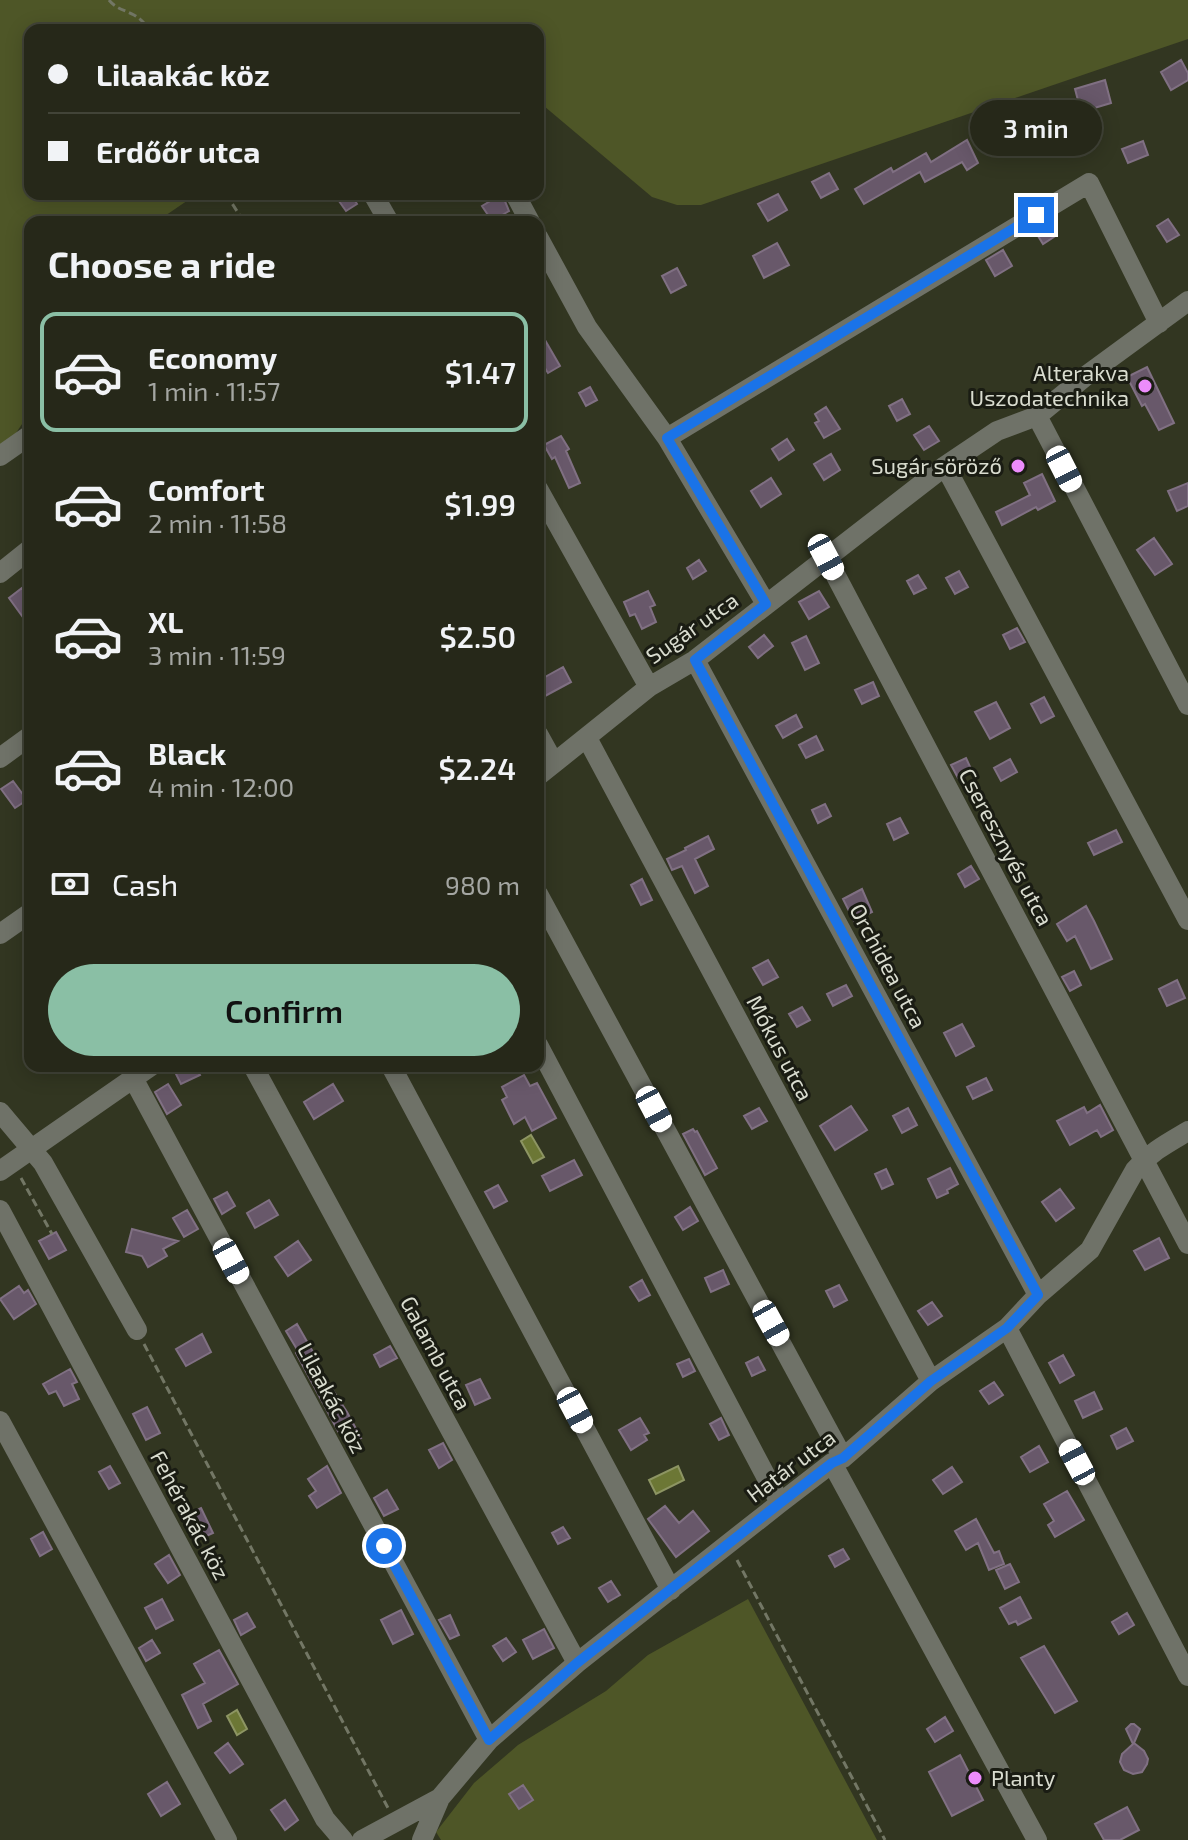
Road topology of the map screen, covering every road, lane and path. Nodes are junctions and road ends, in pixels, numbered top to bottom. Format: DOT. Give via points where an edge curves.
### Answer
graph roads {
  1 [pos="109,0"];
  2 [pos="145,24"];
  3 [pos="544,248"];
  4 [pos="1188,301"];
  5 [pos="1159,323"];
  6 [pos="1037,416"];
  7 [pos="667,438"];
  8 [pos="24,439"];
  9 [pos="0,456"];
  10 [pos="945,466"];
  11 [pos="544,500"];
  12 [pos="24,554"];
  13 [pos="826,557"];
  14 [pos="0,573"];
  15 [pos="766,604"];
  16 [pos="695,660"];
  17 [pos="649,687"];
  18 [pos="1188,705"];
  19 [pos="587,738"];
  20 [pos="24,740"];
  21 [pos="0,758"];
  22 [pos="546,769"];
  23 [pos="544,905"];
  24 [pos="24,917"];
  25 [pos="1188,920"];
  26 [pos="0,934"];
  27 [pos="544,1056"];
  28 [pos="142,1072"];
  29 [pos="256,1072"];
  30 [pos="394,1072"];
  31 [pos="133,1078"];
  32 [pos="0,1112"];
  33 [pos="1188,1131"];
  34 [pos="31,1149"];
  35 [pos="1144,1160"];
  36 [pos="8,1176"];
  37 [pos="0,1210"];
  38 [pos="52,1234"];
  39 [pos="1188,1244"];
  40 [pos="1038,1295"];
  41 [pos="1007,1328"];
  42 [pos="137,1330"];
  43 [pos="931,1381"];
  44 [pos="0,1421"];
  45 [pos="838,1460"];
  46 [pos="780,1503"];
  47 [pos="728,1543"];
  48 [pos="671,1590"];
  49 [pos="577,1663"];
  50 [pos="1188,1676"];
  51 [pos="489,1740"];
  52 [pos="440,1798"];
  53 [pos="395,1822"];
  54 [pos="227,1840"];
  55 [pos="343,1840"];
  56 [pos="362,1840"];
  57 [pos="422,1840"];
  58 [pos="885,1840"];
  59 [pos="1037,1840"];
  1 -- 2 [label="path"];
  3 -- 7 [label="street" via="587,327"];
  4 -- 5 [label="street, Sugár utca"];
  5 -- 6 [label="street, Sugár utca"];
  5 -- 7 [label="street" via="1089,183"];
  6 -- 10 [label="street, Sugár utca" via="997,431"];
  6 -- 18 [label="street"];
  7 -- 15 [label="street"];
  8 -- 9 [label="street"];
  10 -- 13 [label="street, Sugár utca"];
  10 -- 25 [label="street"];
  11 -- 17 [label="street"];
  12 -- 14 [label="street"];
  13 -- 15 [label="street, Sugár utca"];
  13 -- 35 [label="street, Cseresznyés utca"];
  15 -- 16 [label="street, Sugár utca"];
  16 -- 17 [label="street, Sugár utca"];
  16 -- 40 [label="street, Orchidea utca"];
  17 -- 19 [label="street, Sugár utca"];
  19 -- 22 [label="street, Sugár utca"];
  19 -- 43 [label="street, Mókus utca"];
  20 -- 21 [label="street"];
  23 -- 45 [label="street"];
  24 -- 26 [label="street"];
  27 -- 46 [label="street"];
  28 -- 31 [label="street"];
  29 -- 49 [label="street, Galamb utca"];
  30 -- 48 [label="street"];
  31 -- 34 [label="street"];
  31 -- 51 [label="street, Lilaakác köz"];
  32 -- 34 [label="street"];
  33 -- 35 [label="street, Határ utca"];
  34 -- 36 [label="street"];
  34 -- 42 [label="street"];
  35 -- 39 [label="street, Cseresznyés utca"];
  35 -- 40 [label="street, Határ utca" via="1090,1250"];
  36 -- 38 [label="path" via="22,1178"];
  37 -- 55 [label="street, Fehérakác köz" via="325,1819"];
  40 -- 41 [label="street, Határ utca"];
  41 -- 43 [label="street, Határ utca"];
  41 -- 50 [label="street"];
  42 -- 53 [label="path"];
  43 -- 45 [label="street, Határ utca"];
  44 -- 54 [label="street"];
  45 -- 46 [label="street, Határ utca"];
  45 -- 59 [label="street"];
  46 -- 47 [label="street, Határ utca"];
  47 -- 48 [label="street, Határ utca"];
  47 -- 58 [label="path"];
  48 -- 49 [label="street, Határ utca"];
  49 -- 51 [label="street, Határ utca"];
  51 -- 52 [label="street, Határ utca"];
  52 -- 53 [label="street"];
  52 -- 57 [label="street, Határ utca"];
  53 -- 56 [label="street"];
}
